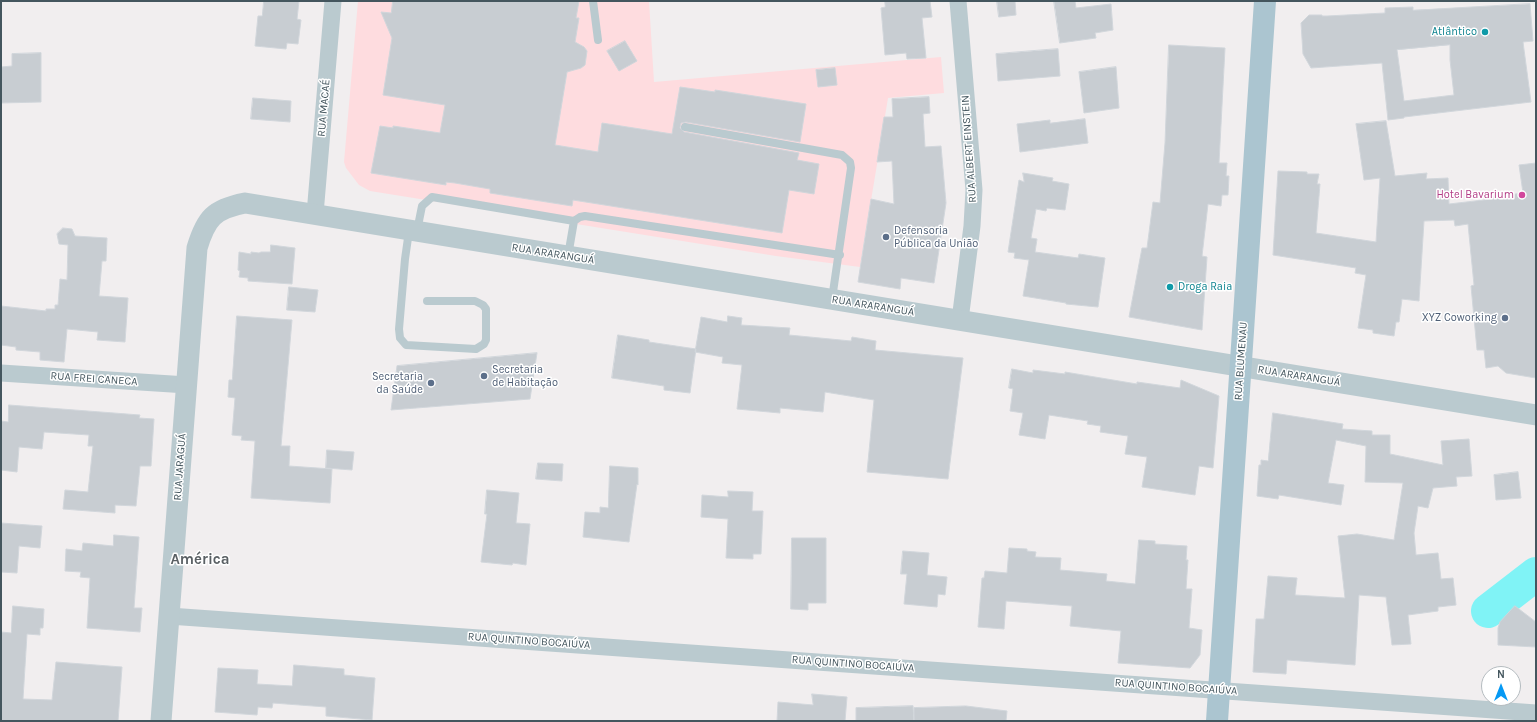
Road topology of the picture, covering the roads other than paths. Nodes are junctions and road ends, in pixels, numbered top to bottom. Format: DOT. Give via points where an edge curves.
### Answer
graph roads {
  1 [pos="333,1"];
  2 [pos="593,1"];
  3 [pos="958,1"];
  4 [pos="1265,1"];
  5 [pos="598,40"];
  6 [pos="685,127"];
  7 [pos="315,214"];
  8 [pos="212,216"];
  9 [pos="574,221"];
  10 [pos="413,231"];
  11 [pos="840,255"];
  12 [pos="568,256"];
  13 [pos="832,299"];
  14 [pos="427,301"];
  15 [pos="960,320"];
  16 [pos="1241,367"];
  17 [pos="1,373"];
  18 [pos="186,385"];
  19 [pos="1536,415"];
  20 [pos="169,616"];
  21 [pos="1220,690"];
  22 [pos="1536,713"];
  23 [pos="161,721"];
  24 [pos="1217,721"];
  1 -- 7 [label="street, RUA MACAÉ"];
  2 -- 5 [label="lane"];
  3 -- 15 [label="street, RUA ALBERT EINSTEIN" via="974,190"];
  4 -- 16 [label="main road, RUA BLUMENAU"];
  6 -- 11 [label="lane" via="842,155 847,159 852,168"];
  7 -- 8 [label="street, RUA ARARANGUÁ" via="245,203 227,207"];
  7 -- 10 [label="street, RUA ARARANGUÁ"];
  8 -- 18 [label="street, RUA JARAGUÁ" via="202,231 197,248"];
  9 -- 10 [label="lane" via="432,197 422,206"];
  9 -- 11 [label="lane" via="585,216"];
  9 -- 12 [label="lane"];
  10 -- 12 [label="street, RUA ARARANGUÁ"];
  10 -- 14 [label="lane" via="405,259 400,338 406,345 476,349 484,344 486,309 483,305 475,302"];
  11 -- 13 [label="lane"];
  12 -- 13 [label="street, RUA ARARANGUÁ"];
  13 -- 15 [label="street, RUA ARARANGUÁ"];
  15 -- 16 [label="street, RUA ARARANGUÁ"];
  16 -- 19 [label="street, RUA ARARANGUÁ"];
  16 -- 21 [label="main road, RUA BLUMENAU"];
  17 -- 18 [label="street, RUA FREI CANECA"];
  18 -- 20 [label="street, RUA JARAGUÁ"];
  20 -- 21 [label="street, RUA QUINTINO BOCAIÚVA"];
  20 -- 23 [label="street, RUA JARAGUÁ"];
  21 -- 22 [label="street, RUA QUINTINO BOCAIÚVA"];
  21 -- 24 [label="main road, RUA BLUMENAU"];
}
